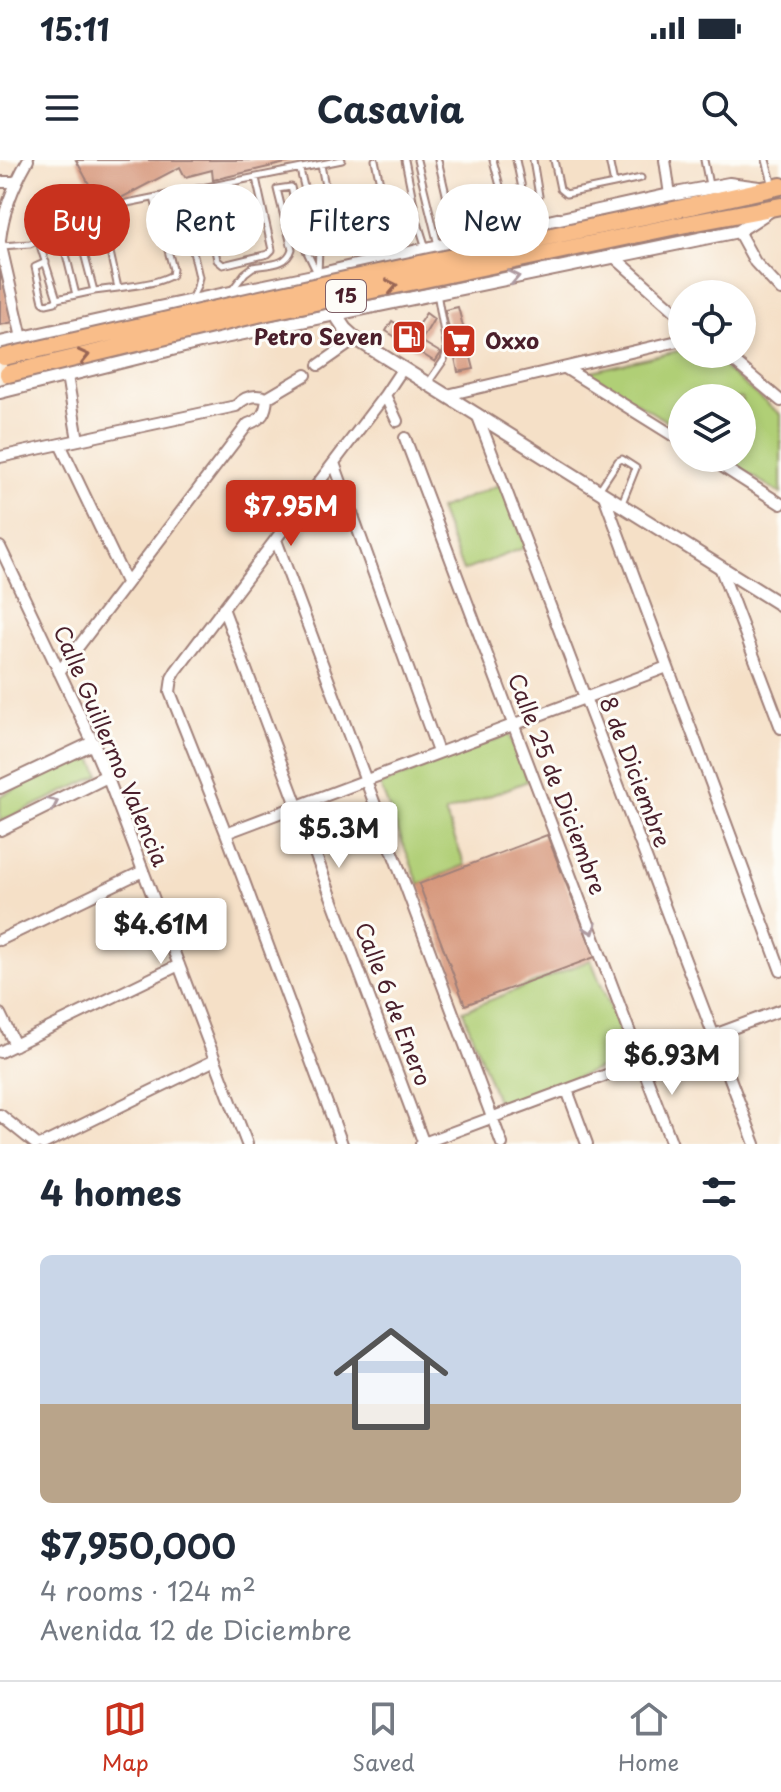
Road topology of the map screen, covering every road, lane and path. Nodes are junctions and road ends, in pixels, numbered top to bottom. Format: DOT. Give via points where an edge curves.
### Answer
graph roads {
  1 [pos="28,160"];
  2 [pos="342,160"];
  3 [pos="375,160"];
  4 [pos="405,160"];
  5 [pos="417,160"];
  6 [pos="438,160"];
  7 [pos="493,160"];
  8 [pos="516,160"];
  9 [pos="533,160"];
  10 [pos="554,160"];
  11 [pos="609,160"];
  12 [pos="665,160"];
  13 [pos="703,160"];
  14 [pos="766,160"];
  15 [pos="321,165"];
  16 [pos="300,170"];
  17 [pos="256,178"];
  18 [pos="641,178"];
  19 [pos="0,182"];
  20 [pos="15,182"];
  21 [pos="224,184"];
  22 [pos="257,184"];
  23 [pos="521,184"];
  24 [pos="537,184"];
  25 [pos="614,184"];
  26 [pos="710,187"];
  27 [pos="774,187"];
  28 [pos="778,206"];
  29 [pos="678,209"];
  30 [pos="264,214"];
  31 [pos="549,224"];
  32 [pos="738,231"];
  33 [pos="0,244"];
  34 [pos="24,245"];
  35 [pos="435,247"];
  36 [pos="432,248"];
  37 [pos="264,255"];
  38 [pos="612,255"];
  39 [pos="44,256"];
  40 [pos="66,256"];
  41 [pos="85,256"];
  42 [pos="111,256"];
  43 [pos="169,256"];
  44 [pos="194,256"];
  45 [pos="216,256"];
  46 [pos="260,256"];
  47 [pos="451,256"];
  48 [pos="46,262"];
  49 [pos="318,275"];
  50 [pos="778,285"];
  51 [pos="466,287"];
  52 [pos="118,288"];
  53 [pos="94,291"];
  54 [pos="437,292"];
  55 [pos="228,294"];
  56 [pos="76,295"];
  57 [pos="57,299"];
  58 [pos="189,303"];
  59 [pos="668,305"];
  60 [pos="144,311"];
  61 [pos="333,314"];
  62 [pos="22,338"];
  63 [pos="356,339"];
  64 [pos="200,342"];
  65 [pos="668,343"];
  66 [pos="1,353"];
  67 [pos="159,354"];
  68 [pos="319,365"];
  69 [pos="403,368"];
  70 [pos="565,368"];
  71 [pos="742,368"];
  72 [pos="4,375"];
  73 [pos="306,375"];
  74 [pos="67,376"];
  75 [pos="428,383"];
  76 [pos="0,392"];
  77 [pos="385,395"];
  78 [pos="447,395"];
  79 [pos="267,398"];
  80 [pos="781,401"];
  81 [pos="236,406"];
  82 [pos="477,414"];
  83 [pos="397,421"];
  84 [pos="248,424"];
  85 [pos="668,432"];
  86 [pos="405,438"];
  87 [pos="78,440"];
  88 [pos="60,444"];
  89 [pos="0,457"];
  90 [pos="334,463"];
  91 [pos="731,472"];
  92 [pos="601,491"];
  93 [pos="621,503"];
  94 [pos="781,504"];
  95 [pos="276,540"];
  96 [pos="0,547"];
  97 [pos="720,567"];
  98 [pos="126,582"];
  99 [pos="781,605"];
  100 [pos="223,608"];
  101 [pos="667,667"];
  102 [pos="59,672"];
  103 [pos="586,698"];
  104 [pos="513,726"];
  105 [pos="781,728"];
  106 [pos="93,743"];
  107 [pos="438,752"];
  108 [pos="107,776"];
  109 [pos="367,781"];
  110 [pos="1,784"];
  111 [pos="297,807"];
  112 [pos="0,829"];
  113 [pos="226,833"];
  114 [pos="143,871"];
  115 [pos="0,940"];
  116 [pos="179,965"];
  117 [pos="781,971"];
  118 [pos="781,1010"];
  119 [pos="0,1014"];
  120 [pos="713,1035"];
  121 [pos="15,1045"];
  122 [pos="0,1052"];
  123 [pos="215,1060"];
  124 [pos="641,1062"];
  125 [pos="567,1090"];
  126 [pos="0,1115"];
  127 [pos="493,1118"];
  128 [pos="36,1144"];
  129 [pos="43,1144"];
  130 [pos="247,1144"];
  131 [pos="342,1144"];
  132 [pos="423,1144"];
  133 [pos="502,1144"];
  134 [pos="587,1144"];
  135 [pos="672,1144"];
  136 [pos="755,1144"];
  1 -- 20 [label="street"];
  2 -- 15 [label="lane"];
  3 -- 15 [label="lane" via="389,225 340,238 334,233"];
  4 -- 36 [label="lane" via="417,220"];
  5 -- 36 [label="lane"];
  6 -- 7 [label="lane" via="450,211 456,215 501,203"];
  8 -- 23 [label="lane"];
  9 -- 24 [label="lane"];
  10 -- 25 [label="lane" via="565,194"];
  11 -- 25 [label="lane"];
  12 -- 29 [label="street"];
  13 -- 26 [label="lane"];
  14 -- 27 [label="lane"];
  15 -- 16 [label="lane"];
  16 -- 17 [label="lane"];
  16 -- 49 [label="lane" via="319,248"];
  17 -- 21 [label="lane"];
  17 -- 22 [label="lane"];
  18 -- 25 [label="lane"];
  19 -- 20 [label="street"];
  20 -- 33 [label="street"];
  26 -- 27 [label="street"];
  26 -- 29 [label="street"];
  27 -- 29 [label="highway, 15"];
  28 -- 29 [label="highway, 15"];
  28 -- 32 [label="street"];
  29 -- 31 [label="street"];
  29 -- 66 [label="highway, 15, bridge"];
  72 -- 29 [label="highway, 15, one-way, bridge"];
  30 -- 37 [label="lane" via="272,250"];
  32 -- 38 [label="street"];
  32 -- 50 [label="street" via="749,253"];
  33 -- 34 [label="lane"];
  33 -- 62 [label="street"];
  35 -- 36 [label="street"];
  36 -- 49 [label="street"];
  36 -- 54 [label="lane"];
  51 -- 38 [label="street, one-way"];
  38 -- 59 [label="street"];
  39 -- 48 [label="lane"];
  40 -- 56 [label="lane"];
  41 -- 53 [label="lane"];
  42 -- 52 [label="lane"];
  43 -- 52 [label="lane" via="173,271 166,278"];
  44 -- 58 [label="lane" via="199,277"];
  45 -- 46 [label="lane" via="223,265"];
  47 -- 51 [label="street" via="454,278"];
  48 -- 57 [label="lane"];
  48 -- 57 [label="lane" via="35,267 43,302"];
  49 -- 55 [label="street"];
  49 -- 55 [label="lane" via="306,250 291,187 277,189 291,254 285,261 249,270"];
  49 -- 61 [label="street"];
  51 -- 54 [label="street"];
  52 -- 53 [label="lane"];
  53 -- 56 [label="lane"];
  54 -- 61 [label="street"];
  54 -- 75 [label="lane" via="447,350"];
  55 -- 58 [label="street"];
  56 -- 57 [label="lane"];
  58 -- 60 [label="street"];
  58 -- 64 [label="street" via="179,326 188,339"];
  60 -- 62 [label="street"];
  60 -- 67 [label="street" via="163,331"];
  61 -- 63 [label="street"];
  61 -- 64 [label="street"];
  62 -- 66 [label="street"];
  63 -- 68 [label="street"];
  63 -- 69 [label="street"];
  64 -- 67 [label="street"];
  65 -- 70 [label="street"];
  67 -- 74 [label="street"];
  69 -- 75 [label="street"];
  69 -- 77 [label="street"];
  70 -- 78 [label="street"];
  70 -- 85 [label="street"];
  71 -- 80 [label="street"];
  73 -- 79 [label="street"];
  74 -- 76 [label="street"];
  74 -- 87 [label="street"];
  75 -- 78 [label="street"];
  77 -- 83 [label="street"];
  77 -- 90 [label="street"];
  78 -- 82 [label="street"];
  79 -- 81 [label="street" via="249,397"];
  79 -- 84 [label="street" via="264,415"];
  81 -- 84 [label="street"];
  81 -- 87 [label="street"];
  82 -- 92 [label="street"];
  82 -- 103 [label="street, 8 de Diciembre"];
  84 -- 98 [label="street"];
  86 -- 104 [label="street, Calle 25 de Diciembre"];
  87 -- 88 [label="street"];
  88 -- 89 [label="street"];
  88 -- 98 [label="street"];
  90 -- 95 [label="street"];
  90 -- 107 [label="street"];
  91 -- 94 [label="street"];
  92 -- 93 [label="street"];
  92 -- 93 [label="lane" via="622,459 636,468"];
  92 -- 101 [label="street"];
  93 -- 97 [label="street"];
  95 -- 100 [label="street"];
  95 -- 109 [label="street"];
  96 -- 102 [label="street, Calle Guillermo Valencia"];
  97 -- 99 [label="street"];
  97 -- 105 [label="street"];
  98 -- 102 [label="street"];
  100 -- 111 [label="street, Calle 6 de Enero"];
  100 -- 113 [label="street" via="176,671 170,692"];
  101 -- 103 [label="street"];
  101 -- 117 [label="street"];
  102 -- 106 [label="street, Calle Guillermo Valencia"];
  103 -- 104 [label="street"];
  103 -- 120 [label="street, 8 de Diciembre"];
  104 -- 107 [label="street"];
  104 -- 124 [label="street, Calle 25 de Diciembre, one-way"];
  106 -- 108 [label="street, Calle Guillermo Valencia"];
  106 -- 110 [label="street"];
  107 -- 109 [label="street"];
  112 -- 108 [label="street, one-way"];
  108 -- 114 [label="street, Calle Guillermo Valencia"];
  109 -- 111 [label="street"];
  109 -- 127 [label="street"];
  111 -- 113 [label="street"];
  111 -- 132 [label="street, Calle 6 de Enero"];
  113 -- 131 [label="street"];
  114 -- 115 [label="street"];
  114 -- 116 [label="street, Calle Guillermo Valencia"];
  116 -- 121 [label="street"];
  116 -- 123 [label="street, Calle Guillermo Valencia"];
  118 -- 120 [label="street"];
  119 -- 121 [label="street"];
  120 -- 124 [label="street"];
  120 -- 136 [label="street, 8 de Diciembre"];
  121 -- 122 [label="street"];
  123 -- 129 [label="street"];
  123 -- 130 [label="street, Calle Guillermo Valencia"];
  124 -- 125 [label="street"];
  124 -- 135 [label="street, Calle 25 de Diciembre"];
  125 -- 127 [label="street"];
  125 -- 134 [label="street"];
  126 -- 128 [label="street"];
  127 -- 132 [label="street"];
  127 -- 133 [label="street"];
}
